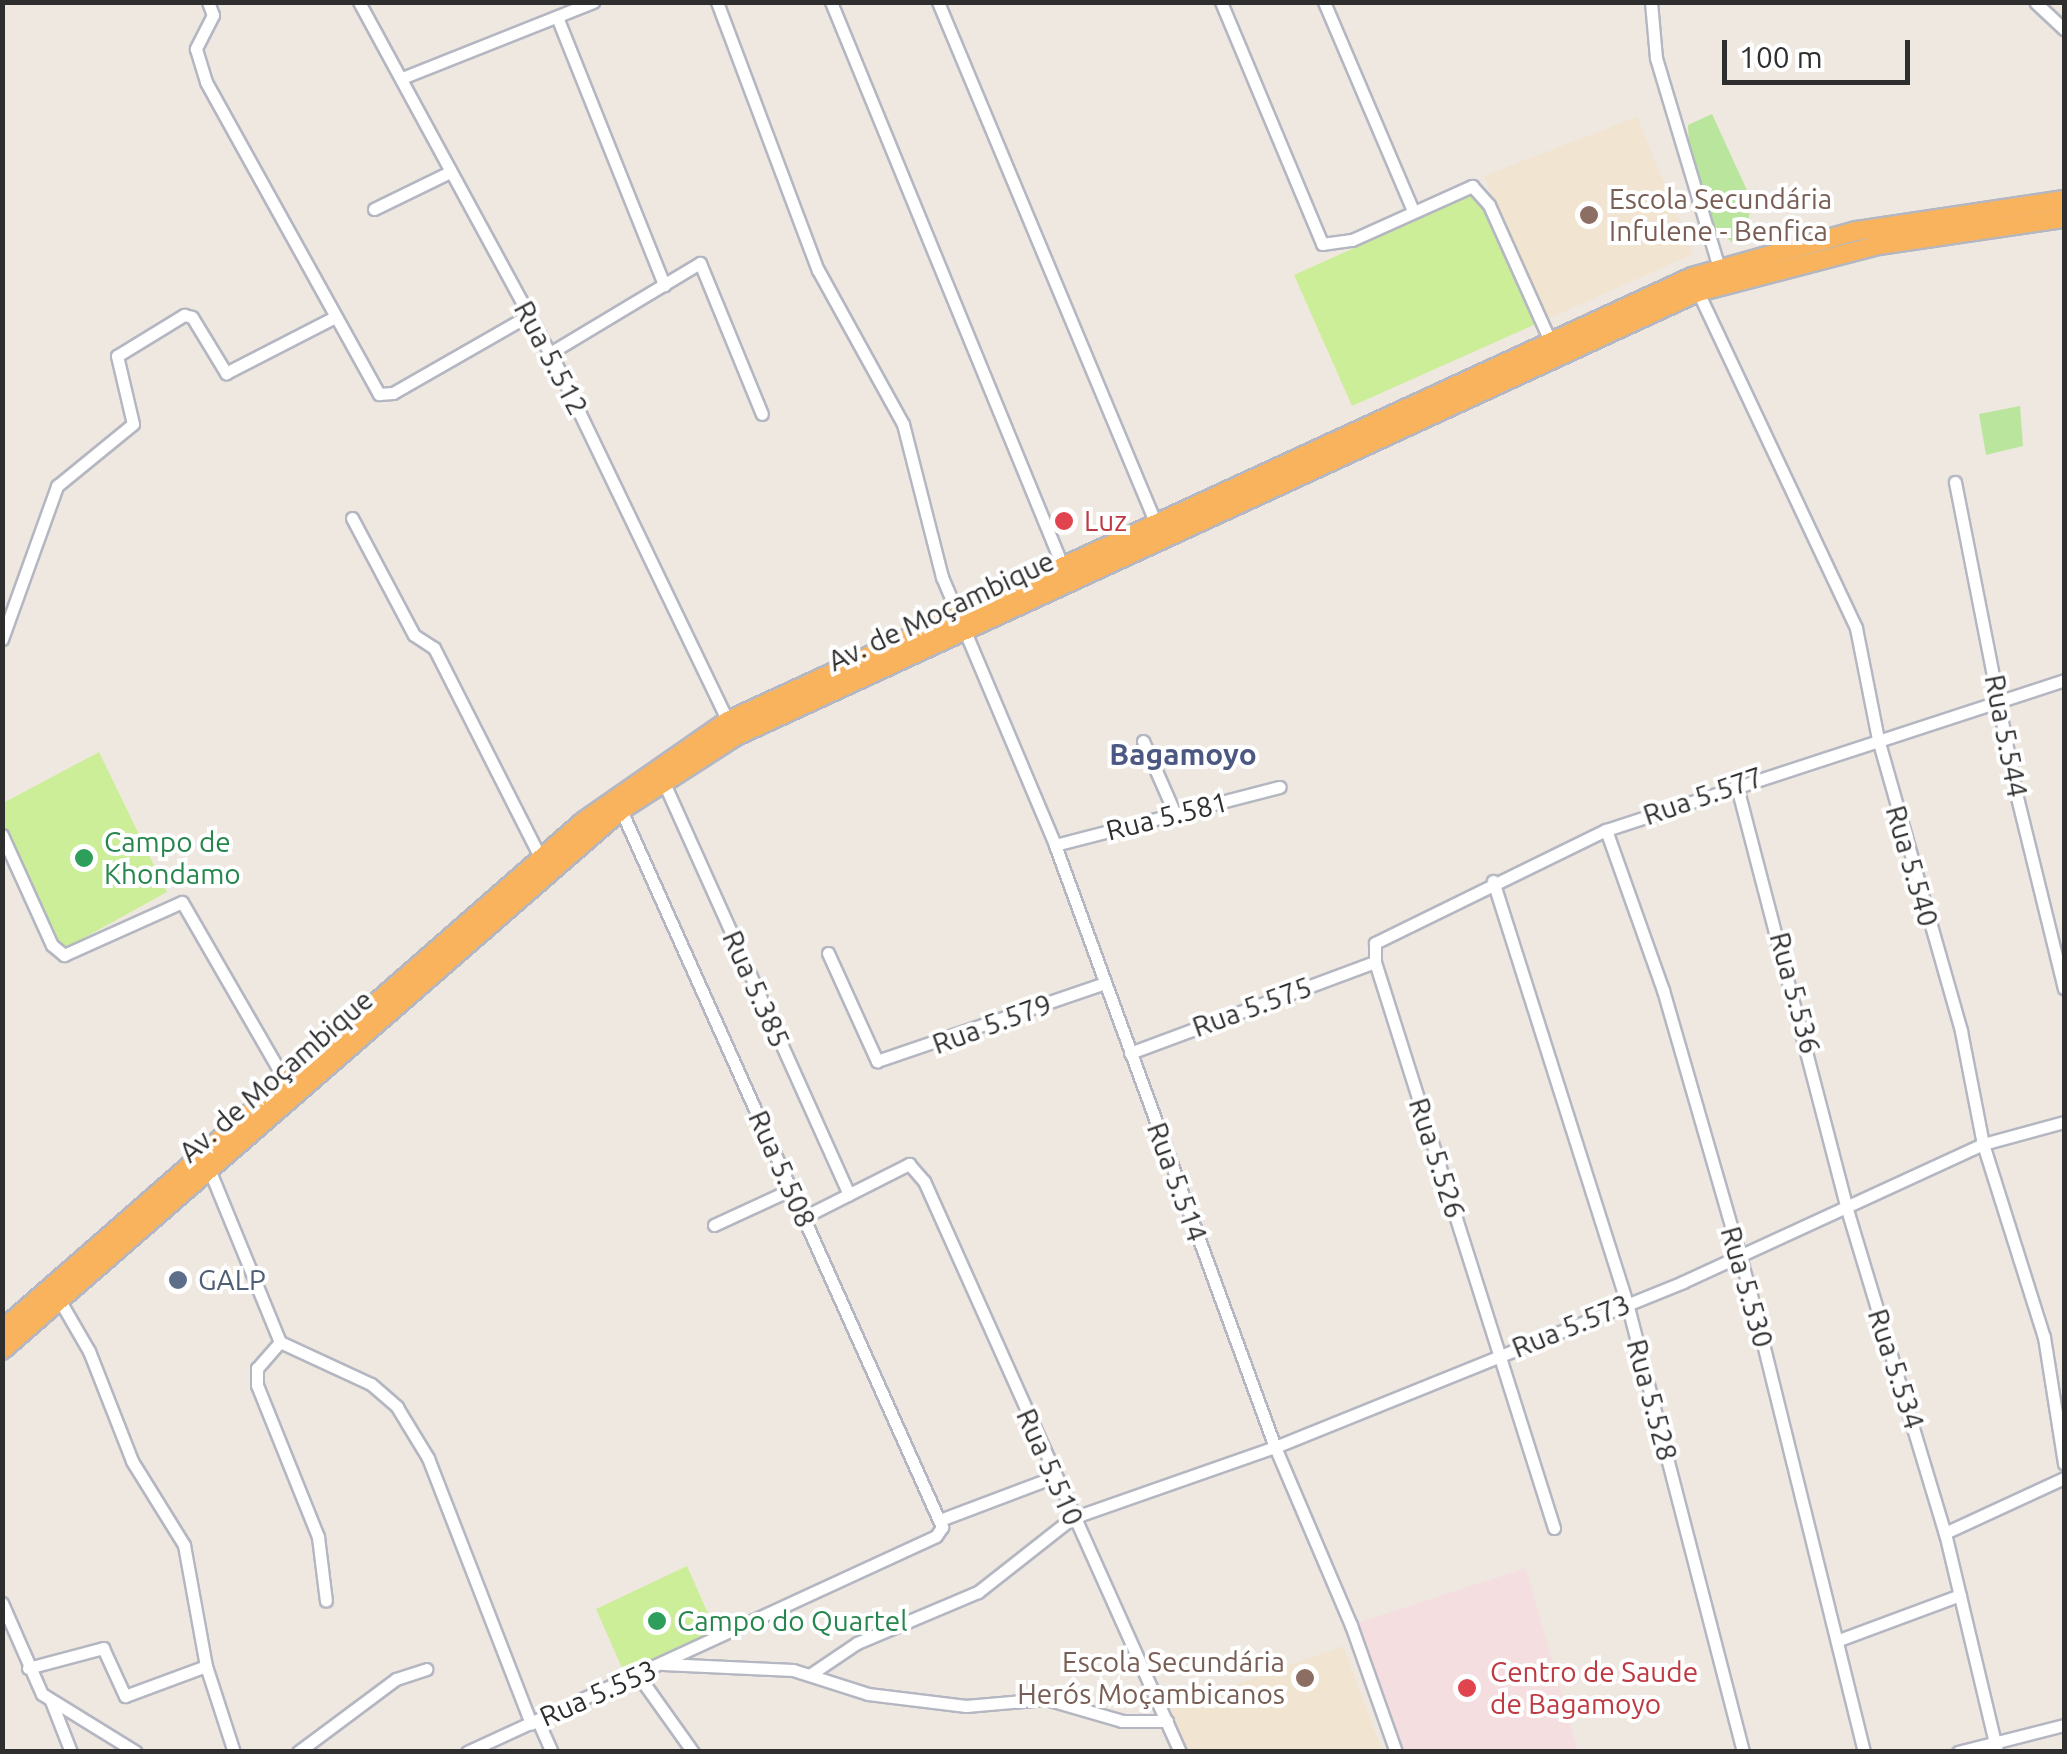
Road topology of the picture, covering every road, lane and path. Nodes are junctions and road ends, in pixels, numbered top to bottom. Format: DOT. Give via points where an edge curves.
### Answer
graph roads {
  1 [pos="208,2"];
  2 [pos="359,2"];
  3 [pos="594,2"];
  4 [pos="717,2"];
  5 [pos="831,2"];
  6 [pos="938,2"];
  7 [pos="1221,2"];
  8 [pos="1324,2"];
  9 [pos="1651,2"];
  10 [pos="2036,2"];
  11 [pos="557,17"];
  12 [pos="2064,29"];
  13 [pos="402,78"];
  14 [pos="450,172"];
  15 [pos="2064,200"];
  16 [pos="374,209"];
  17 [pos="1413,211"];
  18 [pos="2064,218"];
  19 [pos="1719,268"];
  20 [pos="664,284"];
  21 [pos="1698,292"];
  22 [pos="529,316"];
  23 [pos="335,317"];
  24 [pos="1550,341"];
  25 [pos="550,353"];
  26 [pos="762,414"];
  27 [pos="1956,482"];
  28 [pos="352,518"];
  29 [pos="1156,524"];
  30 [pos="1062,566"];
  31 [pos="961,621"];
  32 [pos="2,638"];
  33 [pos="2064,680"];
  34 [pos="1998,700"];
  35 [pos="728,721"];
  36 [pos="1878,739"];
  37 [pos="1142,742"];
  38 [pos="664,783"];
  39 [pos="1736,783"];
  40 [pos="1280,787"];
  41 [pos="621,810"];
  42 [pos="1175,814"];
  43 [pos="1606,830"];
  44 [pos="2,835"];
  45 [pos="1055,845"];
  46 [pos="541,858"];
  47 [pos="1494,881"];
  48 [pos="828,953"];
  49 [pos="1375,962"];
  50 [pos="1105,983"];
  51 [pos="2064,988"];
  52 [pos="1130,1053"];
  53 [pos="286,1082"];
  54 [pos="2064,1122"];
  55 [pos="1983,1144"];
  56 [pos="210,1170"];
  57 [pos="792,1190"];
  58 [pos="849,1194"];
  59 [pos="1846,1206"];
  60 [pos="804,1217"];
  61 [pos="714,1225"];
  62 [pos="1738,1255"];
  63 [pos="60,1301"];
  64 [pos="1626,1303"];
  65 [pos="2,1330"];
  66 [pos="280,1342"];
  67 [pos="2,1350"];
  68 [pos="1500,1355"];
  69 [pos="1275,1447"];
  70 [pos="2064,1463"];
  71 [pos="1054,1477"];
  72 [pos="2064,1478"];
  73 [pos="1072,1518"];
  74 [pos="941,1524"];
  75 [pos="1554,1528"];
  76 [pos="1945,1533"];
  77 [pos="1960,1595"];
  78 [pos="326,1601"];
  79 [pos="2,1603"];
  80 [pos="1838,1640"];
  81 [pos="663,1664"];
  82 [pos="206,1666"];
  83 [pos="28,1668"];
  84 [pos="426,1669"];
  85 [pos="810,1674"];
  86 [pos="638,1676"];
  87 [pos="51,1702"];
  88 [pos="1167,1721"];
  89 [pos="535,1722"];
  90 [pos="2064,1725"];
  91 [pos="1996,1747"];
  92 [pos="71,1752"];
  93 [pos="136,1752"];
  94 [pos="234,1752"];
  95 [pos="298,1752"];
  96 [pos="467,1752"];
  97 [pos="552,1752"];
  98 [pos="694,1752"];
  99 [pos="1180,1752"];
  100 [pos="1396,1752"];
  101 [pos="1743,1752"];
  102 [pos="1864,1752"];
  103 [pos="1958,1752"];
  1 -- 23 [label="street" via="213,15 196,49 200,66"];
  2 -- 13 [label="street, Rua 5.512"];
  3 -- 11 [label="street"];
  4 -- 31 [label="street, Rua 5.514" via="818,270 904,424"];
  5 -- 30 [label="street"];
  6 -- 29 [label="street"];
  7 -- 17 [label="street" via="1322,244 1352,240"];
  8 -- 17 [label="street"];
  9 -- 19 [label="street" via="1656,58"];
  10 -- 12 [label="street"];
  11 -- 13 [label="street"];
  11 -- 20 [label="street"];
  13 -- 14 [label="street, Rua 5.512"];
  14 -- 16 [label="street"];
  14 -- 22 [label="street, Rua 5.512"];
  15 -- 19 [label="highway, Av. de Moçambique" via="1856,230"];
  17 -- 24 [label="street" via="1463,188 1481,190"];
  18 -- 21 [label="highway, Av. de Moçambique" via="1879,245"];
  19 -- 24 [label="highway, Av. de Moçambique"];
  20 -- 25 [label="street"];
  20 -- 26 [label="street" via="700,263"];
  21 -- 31 [label="highway, Av. de Moçambique"];
  21 -- 36 [label="street, Rua 5.540" via="1845,596"];
  22 -- 23 [label="street" via="384,397"];
  22 -- 25 [label="street, Rua 5.512"];
  23 -- 32 [label="street" via="226,373 192,316 184,314 117,356 133,424 57,486"];
  24 -- 29 [label="highway, Av. de Moçambique"];
  25 -- 35 [label="street, Rua 5.512"];
  27 -- 34 [label="street, Rua 5.544"];
  28 -- 46 [label="street" via="414,635 434,648"];
  29 -- 30 [label="highway, Av. de Moçambique"];
  30 -- 31 [label="highway, Av. de Moçambique"];
  31 -- 35 [label="highway, Av. de Moçambique" via="883,645"];
  31 -- 38 [label="highway, Av. de Moçambique" via="905,656 736,736"];
  31 -- 45 [label="street, Rua 5.514"];
  33 -- 34 [label="street, Rua 5.577"];
  34 -- 36 [label="street, Rua 5.577"];
  34 -- 51 [label="street, Rua 5.544"];
  35 -- 46 [label="highway, Av. de Moçambique" via="607,802"];
  36 -- 39 [label="street, Rua 5.577"];
  36 -- 55 [label="street, Rua 5.540" via="1961,1031"];
  37 -- 42 [label="street"];
  38 -- 41 [label="highway, Av. de Moçambique"];
  38 -- 58 [label="street, Rua 5.385"];
  39 -- 43 [label="street, Rua 5.577"];
  39 -- 59 [label="street, Rua 5.536"];
  40 -- 42 [label="street, Rua 5.581"];
  41 -- 56 [label="highway, Av. de Moçambique"];
  41 -- 57 [label="street, Rua 5.508"];
  42 -- 45 [label="street, Rua 5.581"];
  43 -- 47 [label="street, Rua 5.577"];
  43 -- 62 [label="street, Rua 5.530" via="1663,990"];
  44 -- 53 [label="street" via="52,945 64,955 182,902"];
  45 -- 50 [label="street, Rua 5.514"];
  46 -- 53 [label="highway, Av. de Moçambique"];
  47 -- 49 [label="street, Rua 5.577" via="1379,937"];
  47 -- 64 [label="street, Rua 5.528"];
  48 -- 50 [label="street, Rua 5.579" via="877,1060"];
  49 -- 52 [label="street, Rua 5.575"];
  49 -- 68 [label="street, Rua 5.526"];
  50 -- 52 [label="street, Rua 5.514"];
  52 -- 69 [label="street, Rua 5.514"];
  53 -- 65 [label="highway, Av. de Moçambique"];
  54 -- 55 [label="street, Rua 5.573"];
  55 -- 59 [label="street, Rua 5.573"];
  55 -- 70 [label="street, Rua 5.540" via="2044,1336"];
  56 -- 63 [label="highway, Av. de Moçambique"];
  56 -- 66 [label="street"];
  57 -- 60 [label="street, Rua 5.508"];
  57 -- 61 [label="street"];
  58 -- 60 [label="street"];
  58 -- 71 [label="street, Rua 5.510" via="909,1164 924,1181"];
  59 -- 62 [label="street, Rua 5.573"];
  59 -- 76 [label="street, Rua 5.534"];
  60 -- 74 [label="street, Rua 5.508"];
  62 -- 64 [label="street, Rua 5.573"];
  62 -- 80 [label="street, Rua 5.530"];
  63 -- 67 [label="highway, Av. de Moçambique"];
  63 -- 82 [label="street" via="89,1351 132,1461 184,1545"];
  64 -- 68 [label="street, Rua 5.573"];
  64 -- 101 [label="street, Rua 5.528"];
  66 -- 78 [label="street" via="255,1374 318,1537"];
  66 -- 89 [label="street" via="347,1368 397,1407 428,1458"];
  68 -- 69 [label="street, Rua 5.573"];
  68 -- 75 [label="street, Rua 5.526"];
  69 -- 73 [label="street, Rua 5.573"];
  69 -- 100 [label="street, Rua 5.514" via="1351,1625"];
  71 -- 73 [label="street, Rua 5.510"];
  71 -- 74 [label="street, Rua 5.553"];
  72 -- 76 [label="street"];
  73 -- 85 [label="street, Rua 5.573" via="978,1592 857,1643"];
  73 -- 88 [label="street, Rua 5.510"];
  74 -- 81 [label="street, Rua 5.553"];
  76 -- 77 [label="street, Rua 5.534"];
  77 -- 80 [label="street"];
  77 -- 91 [label="street, Rua 5.534"];
  79 -- 83 [label="street"];
  80 -- 102 [label="street, Rua 5.530"];
  81 -- 85 [label="street"];
  81 -- 86 [label="street, Rua 5.553"];
  82 -- 83 [label="street" via="125,1696 103,1648"];
  82 -- 94 [label="street"];
  83 -- 87 [label="street"];
  84 -- 95 [label="street" via="396,1679"];
  85 -- 88 [label="street" via="868,1694 966,1706 1046,1699 1122,1721"];
  86 -- 89 [label="street, Rua 5.553"];
  86 -- 98 [label="street"];
  87 -- 92 [label="street"];
  87 -- 93 [label="street"];
  88 -- 99 [label="street, Rua 5.510"];
  89 -- 96 [label="street, Rua 5.553"];
  89 -- 97 [label="street"];
  90 -- 91 [label="street"];
  91 -- 103 [label="street"];
}
